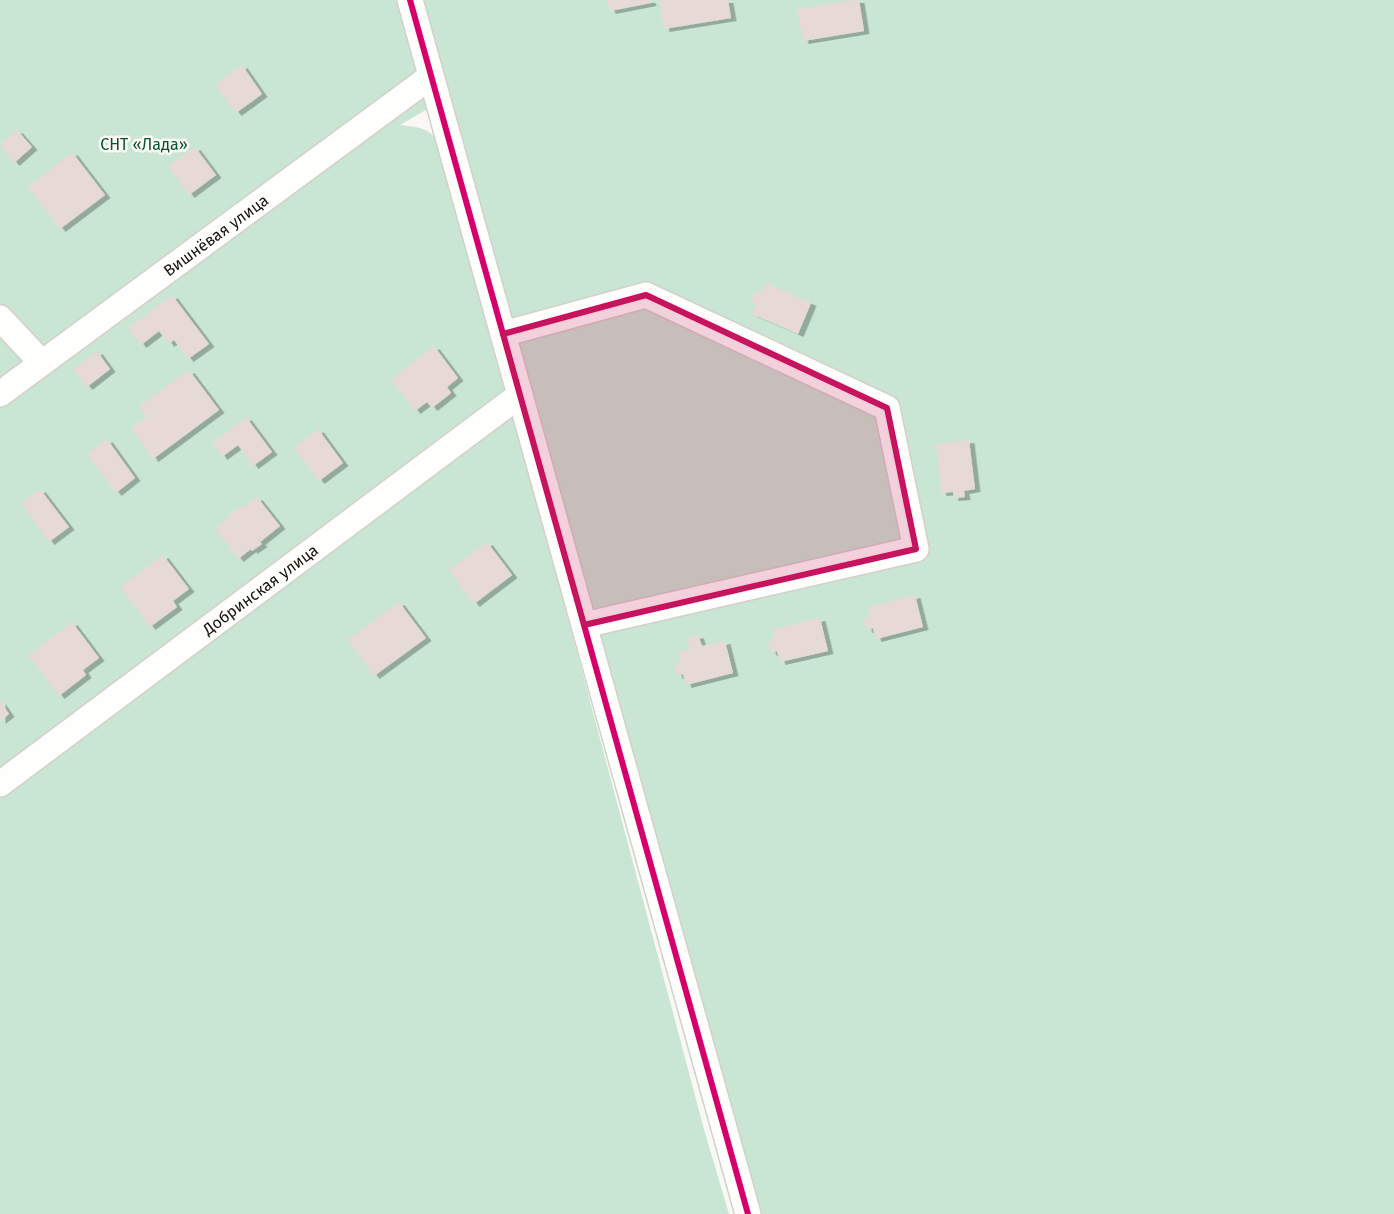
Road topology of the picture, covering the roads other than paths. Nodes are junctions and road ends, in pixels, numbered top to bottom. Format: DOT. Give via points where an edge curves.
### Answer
graph roads {
  1 [pos="410,0"];
  2 [pos="430,77"];
  3 [pos="0,318"];
  4 [pos="502,334"];
  5 [pos="42,363"];
  6 [pos="0,394"];
  7 [pos="520,395"];
  8 [pos="584,625"];
  9 [pos="0,784"];
  10 [pos="748,1214"];
  1 -- 2 [label="street"];
  2 -- 4 [label="street"];
  2 -- 5 [label="street, Вишнёвая улица"];
  3 -- 5 [label="street"];
  4 -- 7 [label="street"];
  4 -- 8 [label="street" via="646,295 887,408 916,550"];
  5 -- 6 [label="street, Вишнёвая улица"];
  7 -- 8 [label="street"];
  7 -- 9 [label="street, Добринская улица"];
  8 -- 10 [label="street"];
}
